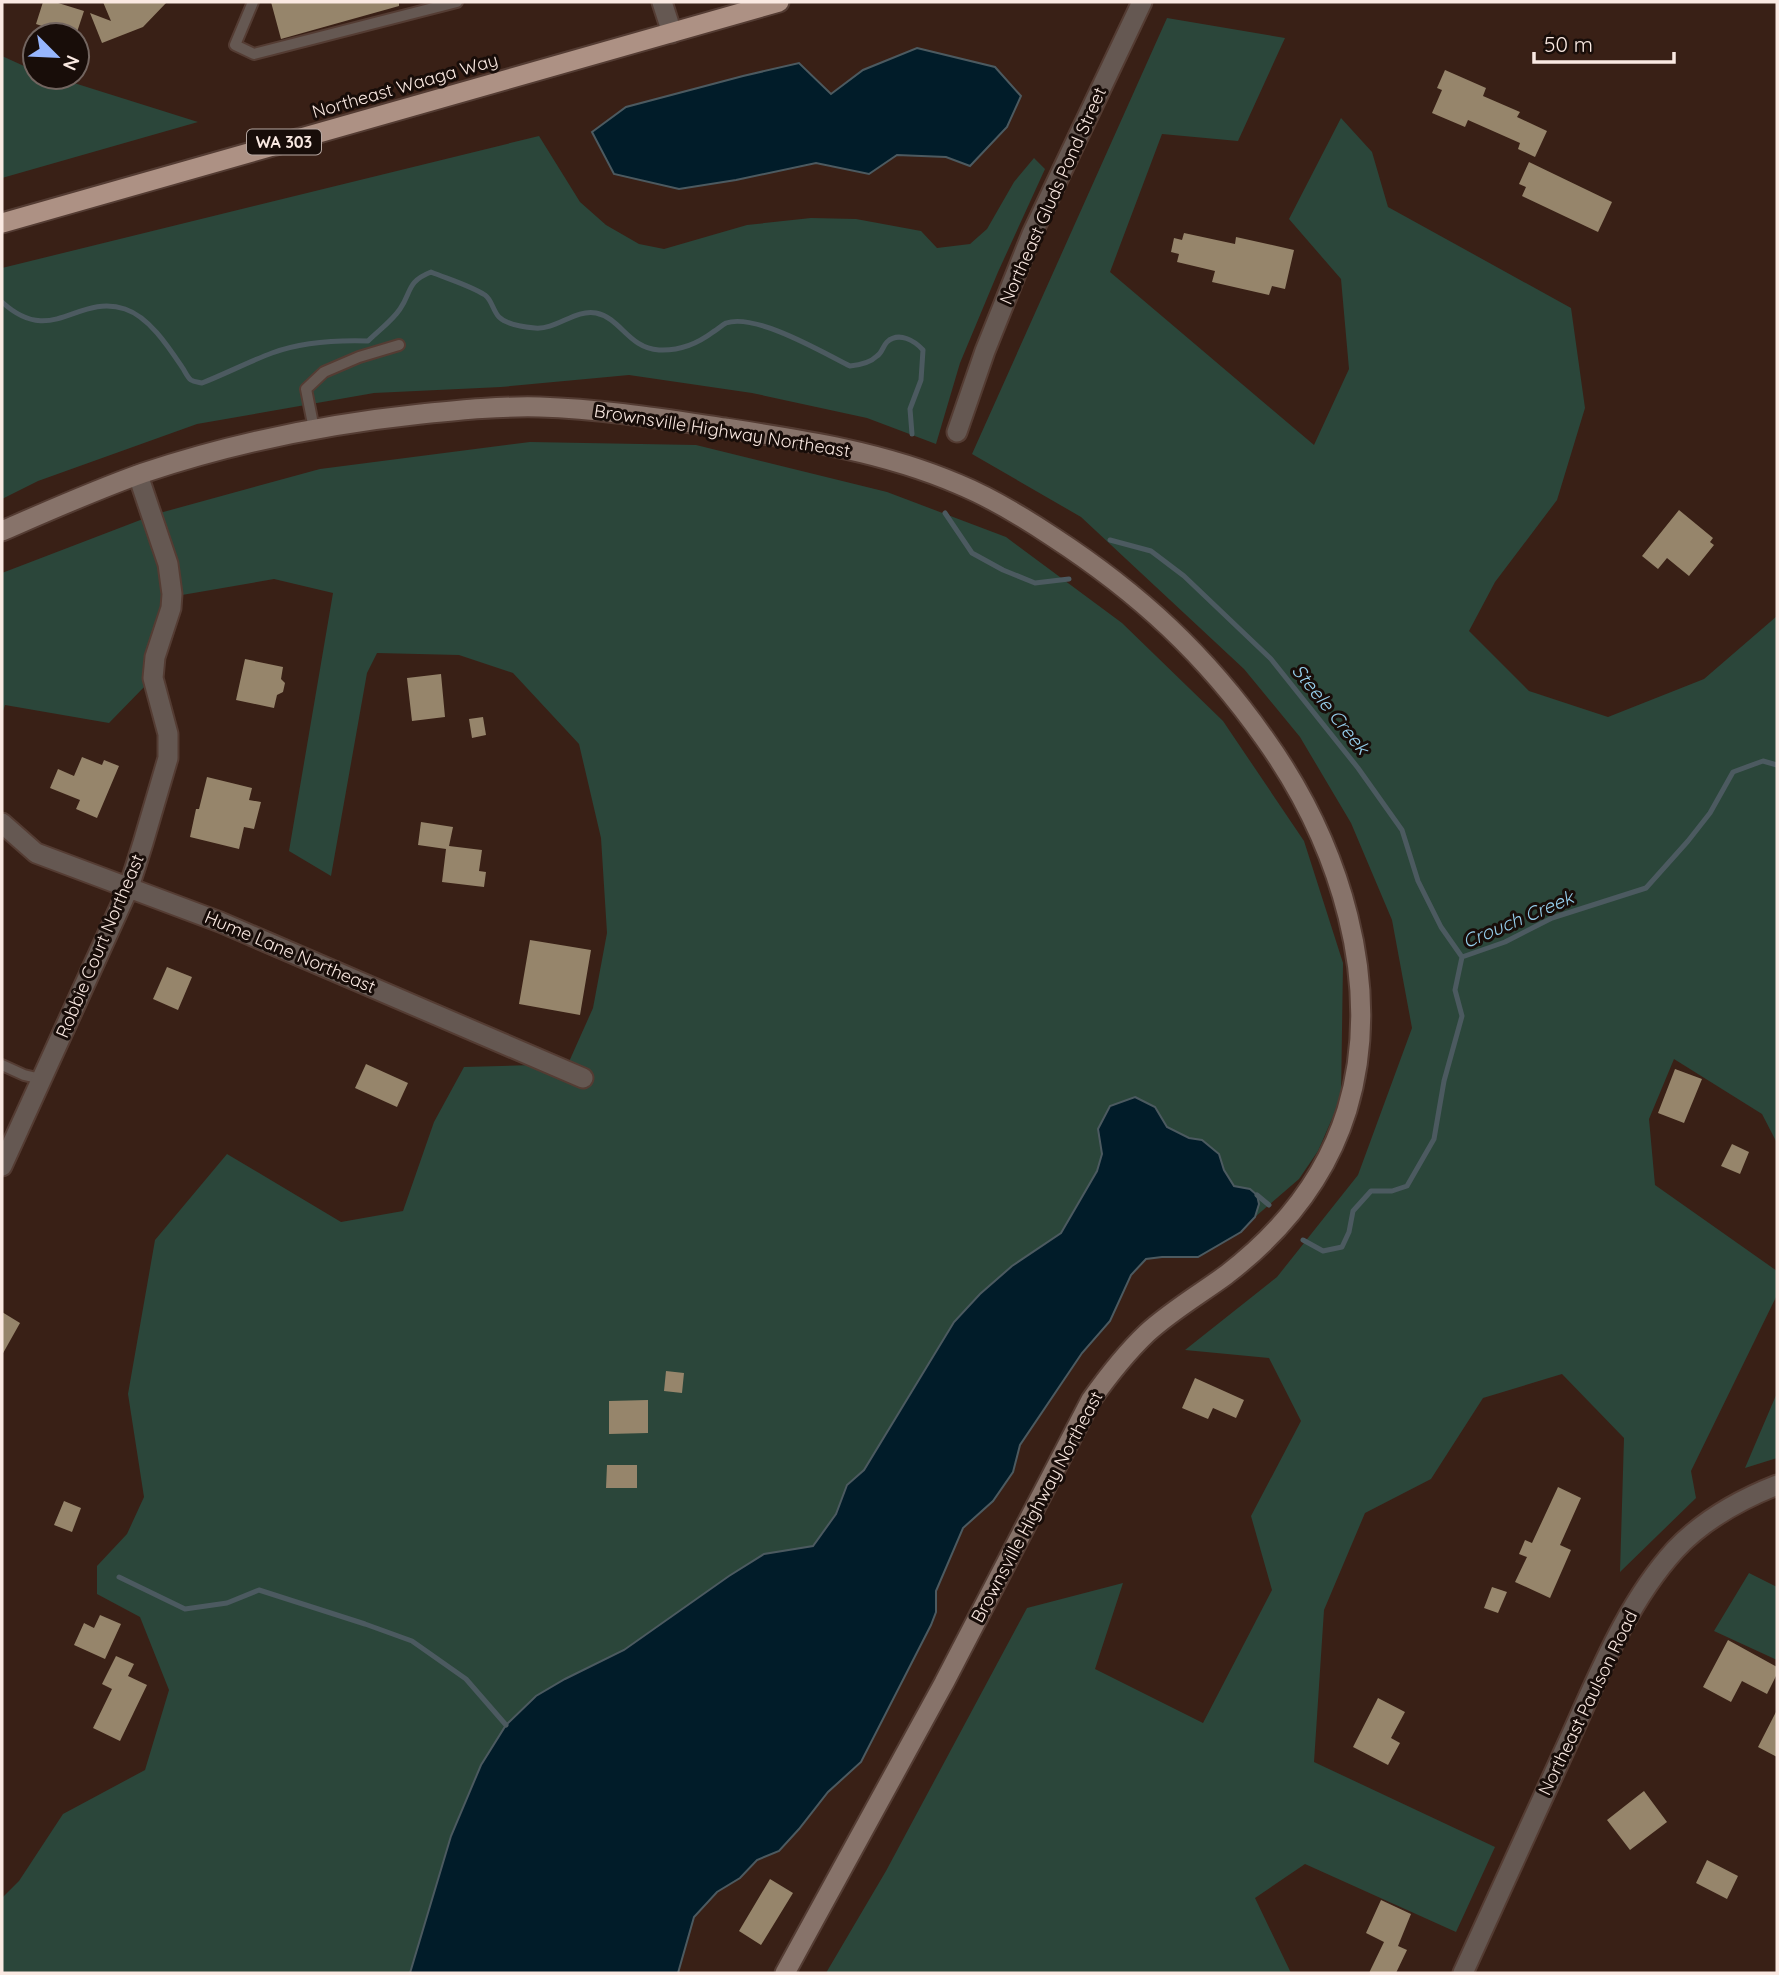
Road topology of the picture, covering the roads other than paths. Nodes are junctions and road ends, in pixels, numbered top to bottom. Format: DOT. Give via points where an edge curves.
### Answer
graph roads {
  1 [pos="253,2"];
  2 [pos="457,2"];
  3 [pos="662,2"];
  4 [pos="779,2"];
  5 [pos="1142,2"];
  6 [pos="672,33"];
  7 [pos="2,223"];
  8 [pos="399,345"];
  9 [pos="314,429"];
  10 [pos="957,432"];
  11 [pos="138,475"];
  12 [pos="2,531"];
  13 [pos="2,823"];
  14 [pos="129,887"];
  15 [pos="2,1065"];
  16 [pos="583,1078"];
  17 [pos="41,1079"];
  18 [pos="2,1166"];
  19 [pos="1777,1485"];
  20 [pos="785,1973"];
  21 [pos="1463,1973"];
  1 -- 2 [label="lane" via="234,45 254,54"];
  3 -- 6 [label="street"];
  4 -- 6 [label="highway, Northeast Waaga Way / WA 303"];
  5 -- 10 [label="street, Northeast Gluds Pond Street" via="1032,234"];
  6 -- 7 [label="highway, Northeast Waaga Way / WA 303"];
  8 -- 9 [label="lane" via="324,372 306,389"];
  9 -- 11 [label="main road, Brownsville Highway Northeast"];
  9 -- 20 [label="main road, Brownsville Highway Northeast" via="495,407 579,409 832,446 959,484 1008,508 1093,564 1182,639 1230,692 1278,757 1300,792 1339,884 1357,961 1361,1030 1348,1106 1325,1164 1281,1227 1152,1329 1091,1400 944,1683"];
  11 -- 12 [label="main road, Brownsville Highway Northeast"];
  11 -- 14 [label="street, Robbie Court Northeast" via="168,564 172,594 153,678 168,734 168,758"];
  13 -- 14 [label="street, Hume Lane Northeast" via="36,853"];
  14 -- 16 [label="street, Hume Lane Northeast"];
  14 -- 17 [label="street, Robbie Court Northeast"];
  15 -- 17 [label="lane"];
  17 -- 18 [label="street, Robbie Court Northeast"];
  19 -- 21 [label="street, Northeast Paulson Road" via="1711,1519 1676,1549 1649,1582 1614,1641"];
}
